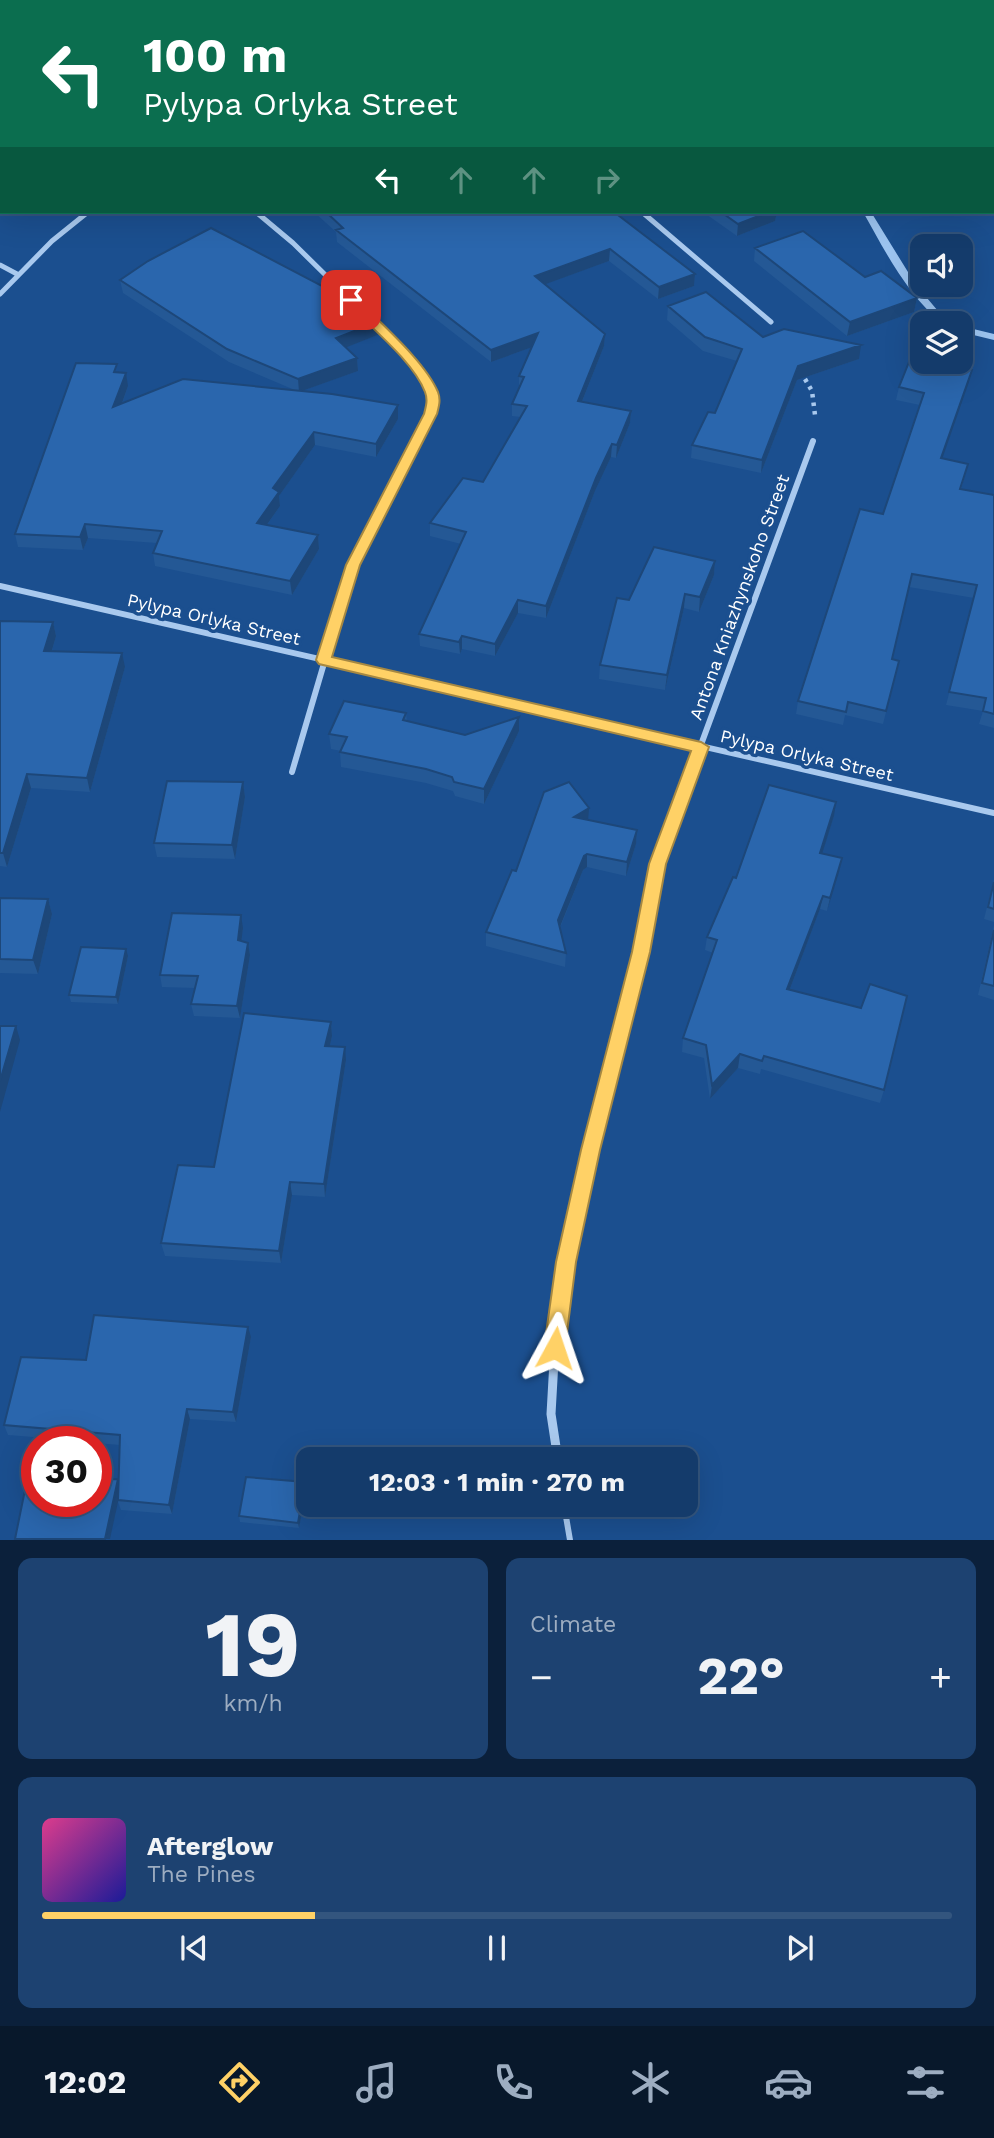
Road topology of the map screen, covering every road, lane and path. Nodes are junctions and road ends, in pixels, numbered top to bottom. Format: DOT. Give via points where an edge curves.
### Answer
graph roads {
  1 [pos="85,214"];
  2 [pos="258,214"];
  3 [pos="644,214"];
  4 [pos="0,265"];
  5 [pos="17,274"];
  6 [pos="0,293"];
  7 [pos="771,322"];
  8 [pos="799,371"];
  9 [pos="813,441"];
  10 [pos="0,586"];
  11 [pos="324,660"];
  12 [pos="701,747"];
  13 [pos="292,772"];
  14 [pos="994,813"];
  15 [pos="556,1447"];
  16 [pos="566,1517"];
  17 [pos="569,1539"];
  1 -- 5 [label="street"];
  2 -- 11 [label="street" via="389,338 433,396 431,414 353,565"];
  3 -- 7 [label="street"];
  4 -- 5 [label="street"];
  5 -- 6 [label="street"];
  8 -- 9 [label="path" via="816,410"];
  9 -- 12 [label="street, Antona Kniazhynskoho Street"];
  10 -- 11 [label="street, Pylypa Orlyka Street"];
  11 -- 12 [label="street, Pylypa Orlyka Street"];
  11 -- 13 [label="street"];
  12 -- 14 [label="street, Pylypa Orlyka Street"];
  12 -- 15 [label="street, Antona Kniazhynskoho Street" via="657,864 641,952 566,1262 556,1326 551,1414"];
  16 -- 17 [label="lane"];
}
